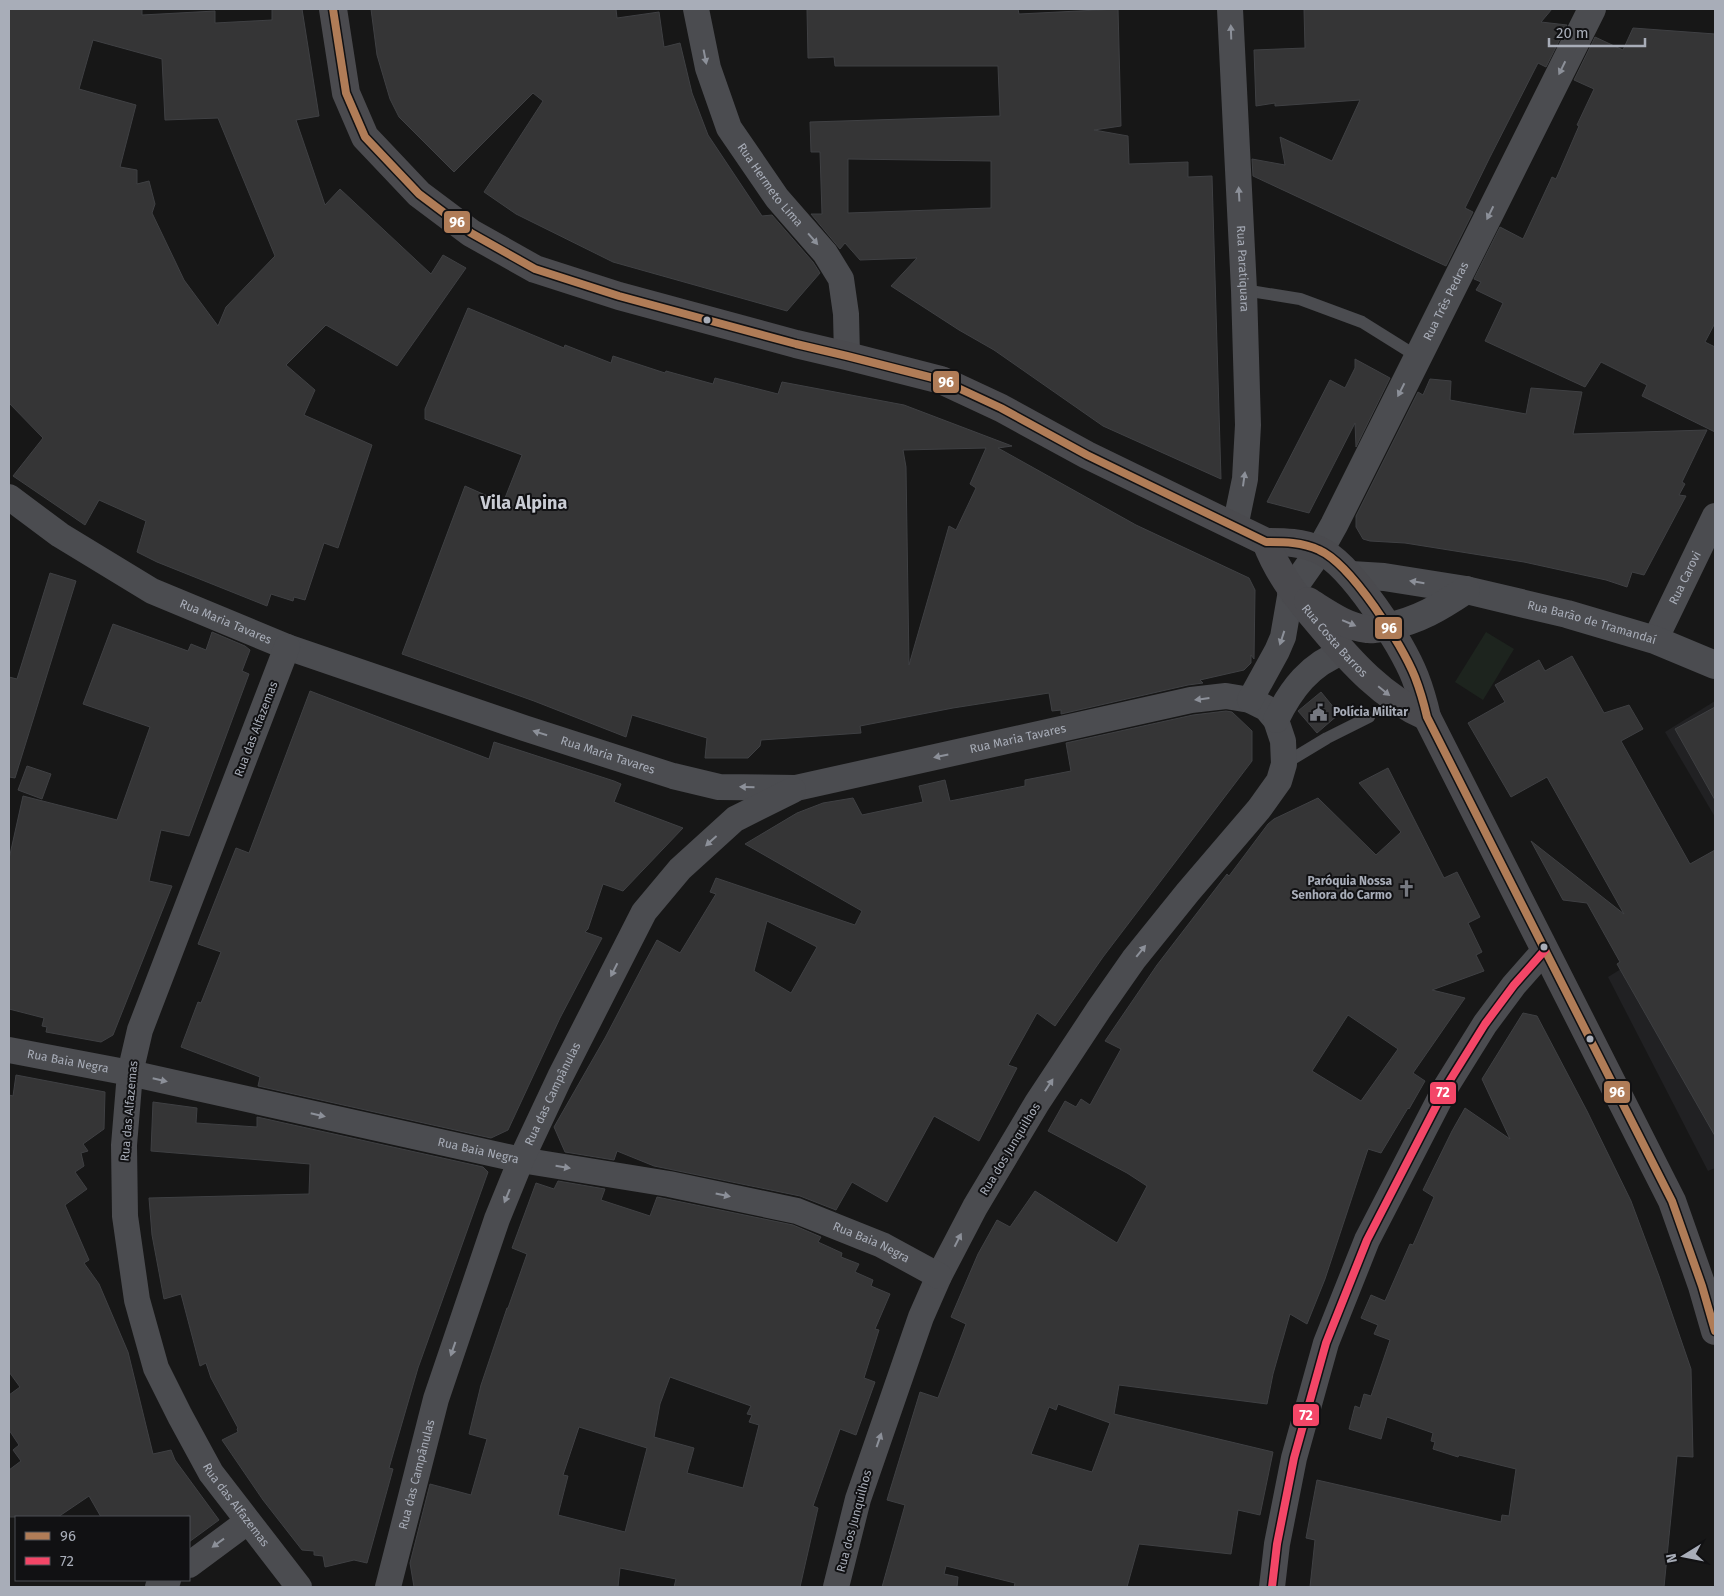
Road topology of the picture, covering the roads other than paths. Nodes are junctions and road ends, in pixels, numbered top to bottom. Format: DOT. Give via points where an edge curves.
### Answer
graph roads {
  1 [pos="333,9"];
  2 [pos="696,9"];
  3 [pos="1230,9"];
  4 [pos="1592,9"];
  5 [pos="1244,290"];
  6 [pos="847,356"];
  7 [pos="1418,357"];
  8 [pos="9,497"];
  9 [pos="1715,516"];
  10 [pos="1235,527"];
  11 [pos="1266,542"];
  12 [pos="1320,550"];
  13 [pos="1351,575"];
  14 [pos="1466,590"];
  15 [pos="1292,591"];
  16 [pos="1387,627"];
  17 [pos="1655,640"];
  18 [pos="287,647"];
  19 [pos="1343,652"];
  20 [pos="1715,665"];
  21 [pos="1250,700"];
  22 [pos="1369,717"];
  23 [pos="1427,718"];
  24 [pos="1276,720"];
  25 [pos="1284,764"];
  26 [pos="796,788"];
  27 [pos="1545,950"];
  28 [pos="9,1050"];
  29 [pos="130,1073"];
  30 [pos="521,1160"];
  31 [pos="940,1276"];
  32 [pos="1715,1331"];
  33 [pos="247,1522"];
  34 [pos="190,1564"];
  35 [pos="299,1587"];
  36 [pos="388,1587"];
  37 [pos="836,1587"];
  38 [pos="1272,1587"];
  1 -- 6 [label="main road" via="346,93 365,137 419,194 471,233 535,268 610,293"];
  2 -- 6 [label="street, Rua Hermeto Lima, one-way" via="708,68 729,128 777,198 825,253 841,279"];
  5 -- 3 [label="street, Rua Paratiquara, one-way"];
  4 -- 7 [label="street, Rua Três Pedras, one-way"];
  5 -- 7 [label="lane" via="1300,299 1362,322"];
  10 -- 5 [label="street, Rua Paratiquara, one-way" via="1245,479 1248,424"];
  6 -- 10 [label="main road" via="941,380"];
  7 -- 12 [label="street, Rua Três Pedras, one-way"];
  8 -- 18 [label="street, Rua Maria Tavares" via="60,535 152,591"];
  9 -- 17 [label="street, Rua Carovi"];
  10 -- 11 [label="main road"];
  11 -- 12 [label="main road" via="1292,542"];
  11 -- 15 [label="main road, Rua Costa Barros" via="1273,561"];
  12 -- 13 [label="main road"];
  12 -- 15 [label="street, Rua Três Pedras"];
  14 -- 13 [label="street, Rua Barão de Tramandaí, one-way"];
  13 -- 16 [label="main road"];
  14 -- 16 [label="street" via="1416,620"];
  14 -- 17 [label="street, Rua Barão de Tramandaí" via="1567,614"];
  15 -- 16 [label="main road, one-way" via="1352,625 1368,629"];
  15 -- 19 [label="main road, Rua Costa Barros"];
  15 -- 21 [label="street, one-way" via="1283,638"];
  16 -- 23 [label="main road" via="1414,676"];
  17 -- 20 [label="street, Rua Barão de Tramandaí"];
  26 -- 18 [label="street, Rua Maria Tavares, one-way" via="720,787 673,776"];
  18 -- 29 [label="street, Rua das Alfazemas" via="140,1030"];
  19 -- 23 [label="main road, Rua Costa Barros, one-way" via="1383,691"];
  19 -- 24 [label="street" via="1302,678"];
  21 -- 24 [label="street" via="1266,708"];
  21 -- 26 [label="street, Rua Maria Tavares, one-way" via="1226,696 1191,700"];
  22 -- 25 [label="lane"];
  23 -- 27 [label="main road"];
  24 -- 25 [label="street" via="1283,741"];
  31 -- 25 [label="street, Rua dos Junquilhos, one-way" via="979,1199 1099,1009 1146,944 1259,809 1279,781"];
  26 -- 30 [label="street, Rua das Campânulas, one-way" via="735,819 680,869 644,912"];
  27 -- 32 [label="main road" via="1672,1200"];
  27 -- 38 [label="street" via="1485,1024 1447,1085 1366,1240 1326,1342 1297,1448 1277,1544"];
  28 -- 29 [label="street, Rua Baia Negra"];
  29 -- 30 [label="street, Rua Baia Negra, one-way"];
  29 -- 33 [label="street, Rua das Alfazemas" via="124,1145 125,1216 137,1300 156,1368 211,1474"];
  30 -- 31 [label="street, Rua Baia Negra, one-way" via="669,1184 797,1211 882,1245"];
  30 -- 36 [label="street, Rua das Campânulas, one-way" via="497,1219 436,1399"];
  37 -- 31 [label="street, Rua dos Junquilhos, one-way" via="858,1499 921,1317"];
  33 -- 34 [label="street, one-way"];
  33 -- 35 [label="street, Rua das Alfazemas"];
}
